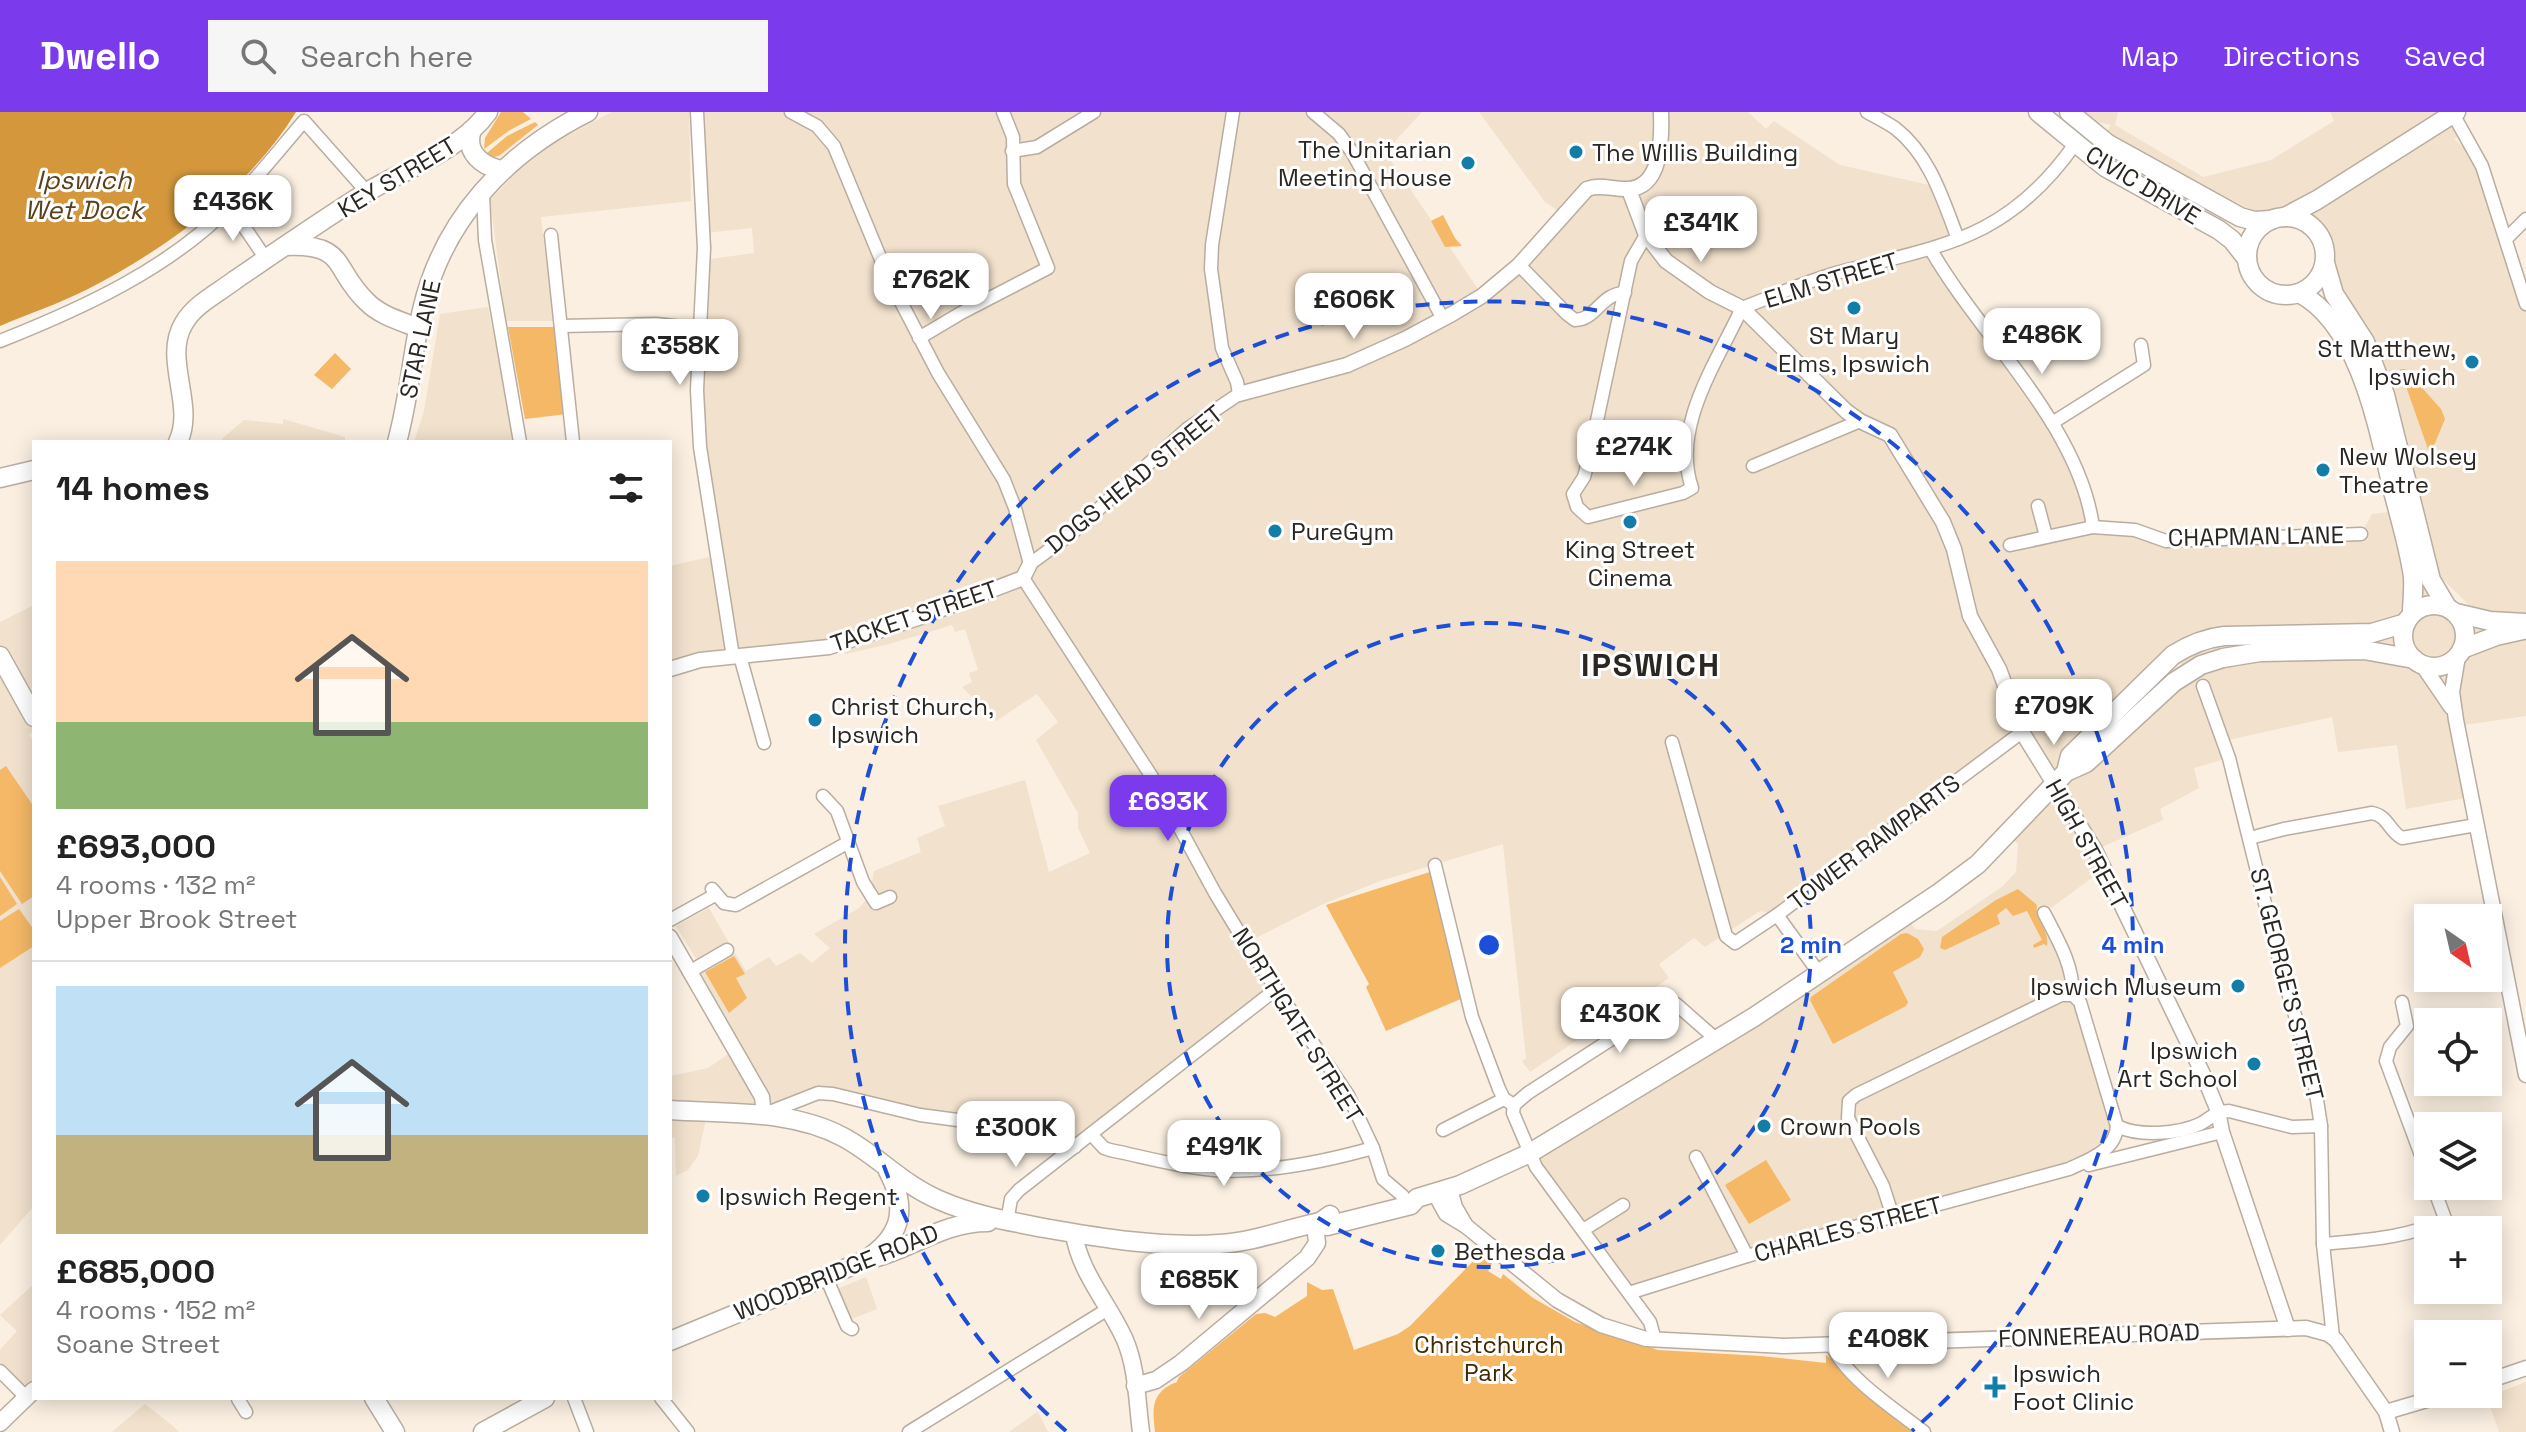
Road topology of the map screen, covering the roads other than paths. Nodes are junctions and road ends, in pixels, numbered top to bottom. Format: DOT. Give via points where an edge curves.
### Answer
graph roads {
  1 [pos="488,112"];
  2 [pos="588,112"];
  3 [pos="697,112"];
  4 [pos="791,112"];
  5 [pos="1003,112"];
  6 [pos="1094,112"];
  7 [pos="1233,112"];
  8 [pos="1313,112"];
  9 [pos="1661,112"];
  10 [pos="1867,112"];
  11 [pos="2038,112"];
  12 [pos="2069,112"];
  13 [pos="2454,113"];
  14 [pos="472,130"];
  15 [pos="2075,144"];
  16 [pos="1012,151"];
  17 [pos="501,170"];
  18 [pos="2347,180"];
  19 [pos="485,188"];
  20 [pos="1629,190"];
  21 [pos="367,192"];
  22 [pos="230,206"];
  23 [pos="2278,218"];
  24 [pos="2526,219"];
  25 [pos="452,233"];
  26 [pos="551,235"];
  27 [pos="1646,235"];
  28 [pos="1958,239"];
  29 [pos="2322,239"];
  30 [pos="2506,239"];
  31 [pos="485,240"];
  32 [pos="285,246"];
  33 [pos="1931,250"];
  34 [pos="266,259"];
  35 [pos="2247,259"];
  36 [pos="2325,263"];
  37 [pos="1519,265"];
  38 [pos="1625,293"];
  39 [pos="2299,293"];
  40 [pos="2526,304"];
  41 [pos="1742,308"];
  42 [pos="1443,319"];
  43 [pos="561,326"];
  44 [pos="418,328"];
  45 [pos="699,329"];
  46 [pos="919,338"];
  47 [pos="0,341"];
  48 [pos="2141,345"];
  49 [pos="1239,394"];
  50 [pos="1860,421"];
  51 [pos="2052,423"];
  52 [pos="179,440"];
  53 [pos="397,440"];
  54 [pos="520,440"];
  55 [pos="573,440"];
  56 [pos="1753,466"];
  57 [pos="32,470"];
  58 [pos="0,478"];
  59 [pos="2038,506"];
  60 [pos="2093,527"];
  61 [pos="2361,534"];
  62 [pos="2046,536"];
  63 [pos="2010,545"];
  64 [pos="1030,564"];
  65 [pos="1023,578"];
  66 [pos="2452,610"];
  67 [pos="2409,619"];
  68 [pos="2526,623"];
  69 [pos="2526,629"];
  70 [pos="2460,652"];
  71 [pos="0,656"];
  72 [pos="737,656"];
  73 [pos="2417,661"];
  74 [pos="672,668"];
  75 [pos="2203,686"];
  76 [pos="32,713"];
  77 [pos="2456,715"];
  78 [pos="2022,732"];
  79 [pos="1672,742"];
  80 [pos="764,743"];
  81 [pos="2060,778"];
  82 [pos="823,796"];
  83 [pos="2476,825"];
  84 [pos="2250,838"];
  85 [pos="847,843"];
  86 [pos="1435,865"];
  87 [pos="890,897"];
  88 [pos="2044,913"];
  89 [pos="1777,915"];
  90 [pos="672,919"];
  91 [pos="672,941"];
  92 [pos="727,950"];
  93 [pos="689,972"];
  94 [pos="1819,973"];
  95 [pos="1275,990"];
  96 [pos="2073,995"];
  97 [pos="2402,1002"];
  98 [pos="1717,1040"];
  99 [pos="2526,1075"];
  100 [pos="1509,1102"];
  101 [pos="672,1110"];
  102 [pos="2218,1111"];
  103 [pos="764,1115"];
  104 [pos="2117,1126"];
  105 [pos="2321,1126"];
  106 [pos="1443,1130"];
  107 [pos="2222,1132"];
  108 [pos="1091,1134"];
  109 [pos="2414,1136"];
  110 [pos="1075,1147"];
  111 [pos="1373,1148"];
  112 [pos="1530,1153"];
  113 [pos="1696,1157"];
  114 [pos="886,1168"];
  115 [pos="2069,1169"];
  116 [pos="1429,1194"];
  117 [pos="2438,1200"];
  118 [pos="1623,1205"];
  119 [pos="1893,1217"];
  120 [pos="1007,1222"];
  121 [pos="1317,1222"];
  122 [pos="1583,1230"];
  123 [pos="1074,1234"];
  124 [pos="2323,1244"];
  125 [pos="1747,1256"];
  126 [pos="866,1260"];
  127 [pos="826,1277"];
  128 [pos="1629,1293"];
  129 [pos="1108,1309"];
  130 [pos="852,1329"];
  131 [pos="2288,1329"];
  132 [pos="2333,1337"];
  133 [pos="672,1340"];
  134 [pos="1655,1340"];
  135 [pos="1831,1344"];
  136 [pos="2526,1368"];
  137 [pos="0,1371"];
  138 [pos="2502,1376"];
  139 [pos="1135,1386"];
  140 [pos="30,1393"];
  141 [pos="240,1400"];
  142 [pos="375,1400"];
  143 [pos="541,1400"];
  144 [pos="575,1400"];
  145 [pos="663,1400"];
  146 [pos="2414,1404"];
  147 [pos="246,1412"];
  148 [pos="2386,1412"];
  149 [pos="0,1423"];
  150 [pos="395,1432"];
  151 [pos="483,1432"];
  152 [pos="587,1432"];
  153 [pos="688,1432"];
  154 [pos="909,1432"];
  155 [pos="1141,1432"];
  156 [pos="1924,1432"];
  157 [pos="2392,1432"];
  1 -- 14 [label="main road, KEY STREET"];
  2 -- 17 [label="main road, STAR LANE" via="552,131"];
  3 -- 45 [label="street" via="704,248"];
  4 -- 46 [label="street" via="817,126 834,146"];
  5 -- 16 [label="street" via="1013,137"];
  6 -- 16 [label="street" via="1037,147"];
  7 -- 49 [label="street" via="1211,269 1222,348"];
  8 -- 42 [label="street" via="1352,152"];
  9 -- 20 [label="street" via="1657,166 1643,186"];
  10 -- 28 [label="street" via="1895,128 1919,153"];
  11 -- 15 [label="main road, CIVIC DRIVE"];
  12 -- 23 [label="main road, CIVIC DRIVE" via="2108,144 2215,204 2247,220"];
  13 -- 18 [label="main road"];
  13 -- 30 [label="street" via="2482,166"];
  14 -- 17 [label="main road" via="476,157"];
  14 -- 21 [label="main road, KEY STREET"];
  15 -- 28 [label="street, ELM STREET" via="2015,210"];
  15 -- 35 [label="main road, CIVIC DRIVE" via="2105,167 2219,230"];
  16 -- 46 [label="street" via="1014,184 1048,268"];
  17 -- 19 [label="main road, STAR LANE"];
  18 -- 23 [label="main road"];
  18 -- 29 [label="main road" via="2325,207"];
  19 -- 25 [label="main road, STAR LANE"];
  19 -- 31 [label="street"];
  20 -- 27 [label="street, HIGH STREET"];
  20 -- 37 [label="street" via="1587,189"];
  21 -- 22 [label="street" via="304,121"];
  21 -- 32 [label="main road, KEY STREET"];
  22 -- 34 [label="street"];
  22 -- 47 [label="street" via="183,246 118,287"];
  23 -- 29 [label="main road" via="2306,222"];
  23 -- 35 [label="main road" via="2253,235"];
  24 -- 30 [label="street"];
  25 -- 31 [label="street" via="472,228"];
  25 -- 44 [label="main road, STAR LANE" via="431,279"];
  26 -- 43 [label="street"];
  27 -- 38 [label="street" via="1631,261"];
  27 -- 41 [label="street, HIGH STREET" via="1676,270"];
  28 -- 33 [label="street, ELM STREET"];
  29 -- 36 [label="main road"];
  30 -- 40 [label="street"];
  31 -- 54 [label="street"];
  32 -- 34 [label="main road, KEY STREET"];
  32 -- 44 [label="main road" via="318,247 332,254 371,306"];
  33 -- 41 [label="street, ELM STREET" via="1836,273"];
  33 -- 51 [label="street"];
  34 -- 52 [label="main road, KEY STREET" via="185,320 177,357 183,429"];
  35 -- 39 [label="main road" via="2260,286 2279,295"];
  36 -- 39 [label="main road" via="2316,282"];
  36 -- 66 [label="main road" via="2334,294 2376,367 2431,580"];
  37 -- 38 [label="street" via="1575,320 1588,317 1610,296"];
  37 -- 42 [label="street"];
  38 -- 41 [label="street, ELM STREET" via="1587,466 1573,494 1581,512 1593,518 1692,488 1685,450 1691,419"];
  39 -- 67 [label="main road" via="2329,317 2371,398 2413,575"];
  41 -- 50 [label="street, HIGH STREET"];
  42 -- 49 [label="street" via="1347,365"];
  43 -- 45 [label="street" via="656,324"];
  43 -- 55 [label="street"];
  44 -- 53 [label="main road, STAR LANE"];
  45 -- 72 [label="street" via="700,447"];
  46 -- 64 [label="street" via="1004,480"];
  48 -- 51 [label="street" via="2144,365"];
  49 -- 64 [label="street, DOGS HEAD STREET" via="1187,429"];
  50 -- 56 [label="street"];
  50 -- 78 [label="street, HIGH STREET" via="1890,435 1943,522 1970,616 1999,669"];
  51 -- 60 [label="street" via="2083,488"];
  57 -- 58 [label="main road"];
  59 -- 62 [label="street"];
  60 -- 61 [label="street, CHAPMAN LANE" via="2135,530 2166,541"];
  60 -- 62 [label="street, CHAPMAN LANE"];
  62 -- 63 [label="street, CHAPMAN LANE"];
  64 -- 65 [label="street, TACKET STREET"];
  65 -- 72 [label="street, TACKET STREET" via="829,647"];
  65 -- 95 [label="street, NORTHGATE STREET" via="1152,777"];
  66 -- 67 [label="main road" via="2428,605"];
  66 -- 68 [label="main road" via="2490,621"];
  66 -- 70 [label="main road" via="2465,633"];
  67 -- 73 [label="main road" via="2404,643"];
  67 -- 81 [label="main road" via="2372,633 2217,637 2173,655 2070,756"];
  69 -- 70 [label="main road"];
  70 -- 73 [label="main road" via="2437,667"];
  70 -- 77 [label="street" via="2452,692"];
  71 -- 76 [label="main road"];
  72 -- 74 [label="street, TACKET STREET"];
  72 -- 80 [label="street"];
  73 -- 77 [label="street"];
  73 -- 81 [label="main road" via="2364,650 2260,652 2201,665 2174,682 2086,763"];
  75 -- 84 [label="street, ST. GEORGE'S STREET"];
  77 -- 83 [label="street"];
  78 -- 81 [label="street, HIGH STREET"];
  78 -- 89 [label="street, TOWER RAMPARTS"];
  79 -- 89 [label="street, TOWER RAMPARTS" via="1726,936 1735,943"];
  81 -- 94 [label="main road" via="1978,864"];
  81 -- 102 [label="street, HIGH STREET"];
  82 -- 85 [label="street" via="837,811"];
  83 -- 84 [label="street" via="2402,838 2384,817 2372,813"];
  83 -- 99 [label="street"];
  84 -- 105 [label="street, ST. GEORGE'S STREET" via="2313,1074"];
  85 -- 87 [label="street" via="876,903"];
  85 -- 90 [label="street" via="736,905 724,903 714,892"];
  86 -- 100 [label="street" via="1472,1017"];
  88 -- 96 [label="street" via="2072,975"];
  89 -- 94 [label="street"];
  91 -- 93 [label="street"];
  92 -- 93 [label="street"];
  93 -- 103 [label="street" via="762,1097"];
  94 -- 98 [label="main road"];
  95 -- 108 [label="street"];
  95 -- 111 [label="street, NORTHGATE STREET" via="1348,1095"];
  96 -- 104 [label="street" via="2080,1002"];
  96 -- 119 [label="street" via="2061,995 1856,1095 1847,1106"];
  97 -- 109 [label="street" via="2407,1026 2386,1061"];
  98 -- 100 [label="street" via="1669,1002"];
  98 -- 112 [label="main road"];
  100 -- 106 [label="street"];
  100 -- 112 [label="street"];
  101 -- 103 [label="main road"];
  102 -- 104 [label="street" via="2184,1129 2134,1131"];
  102 -- 105 [label="street" via="2292,1127"];
  102 -- 107 [label="street, HIGH STREET"];
  103 -- 110 [label="street" via="818,1093 833,1094 920,1115 1055,1133"];
  103 -- 114 [label="main road" via="832,1132"];
  104 -- 115 [label="street, CHARLES STREET" via="2107,1148"];
  105 -- 124 [label="street, ST. GEORGE'S STREET"];
  107 -- 115 [label="street, CHARLES STREET"];
  107 -- 131 [label="street, HIGH STREET"];
  108 -- 110 [label="street"];
  108 -- 111 [label="street" via="1110,1150 1225,1170 1334,1159"];
  110 -- 120 [label="street" via="1015,1194"];
  111 -- 116 [label="street, NORTHGATE STREET" via="1383,1179"];
  112 -- 116 [label="main road"];
  112 -- 122 [label="street"];
  113 -- 125 [label="street"];
  114 -- 120 [label="main road" via="938,1200"];
  114 -- 126 [label="main road" via="899,1196 897,1225 887,1244"];
  115 -- 119 [label="street, CHARLES STREET"];
  116 -- 121 [label="main road" via="1411,1205 1327,1226"];
  116 -- 134 [label="street, FONNEREAU ROAD" via="1446,1214 1575,1311 1601,1325"];
  117 -- 124 [label="street" via="2446,1223 2390,1237"];
  118 -- 122 [label="street"];
  119 -- 125 [label="street, CHARLES STREET"];
  120 -- 123 [label="main road"];
  120 -- 126 [label="main road, WOODBRIDGE ROAD" via="959,1224"];
  121 -- 123 [label="main road" via="1221,1244"];
  121 -- 139 [label="main road" via="1317,1243 1307,1258 1181,1363 1156,1380"];
  122 -- 128 [label="street"];
  123 -- 129 [label="main road" via="1078,1256"];
  124 -- 132 [label="street, ST. GEORGE'S STREET"];
  125 -- 128 [label="street, CHARLES STREET"];
  126 -- 127 [label="main road, WOODBRIDGE ROAD"];
  127 -- 130 [label="street"];
  127 -- 133 [label="main road, WOODBRIDGE ROAD"];
  128 -- 134 [label="street" via="1650,1322"];
  129 -- 139 [label="main road" via="1128,1348"];
  129 -- 154 [label="street"];
  131 -- 132 [label="street, FONNEREAU ROAD"];
  131 -- 135 [label="street, FONNEREAU ROAD"];
  132 -- 148 [label="street"];
  134 -- 135 [label="street, FONNEREAU ROAD" via="1772,1347"];
  135 -- 156 [label="street" via="1870,1388"];
  136 -- 138 [label="street"];
  137 -- 140 [label="street"];
  139 -- 155 [label="main road"];
  140 -- 149 [label="main road"];
  141 -- 147 [label="street"];
  142 -- 150 [label="main road"];
  143 -- 151 [label="main road"];
  144 -- 152 [label="street"];
  145 -- 153 [label="street"];
  146 -- 148 [label="street"];
  148 -- 157 [label="street"];
}
